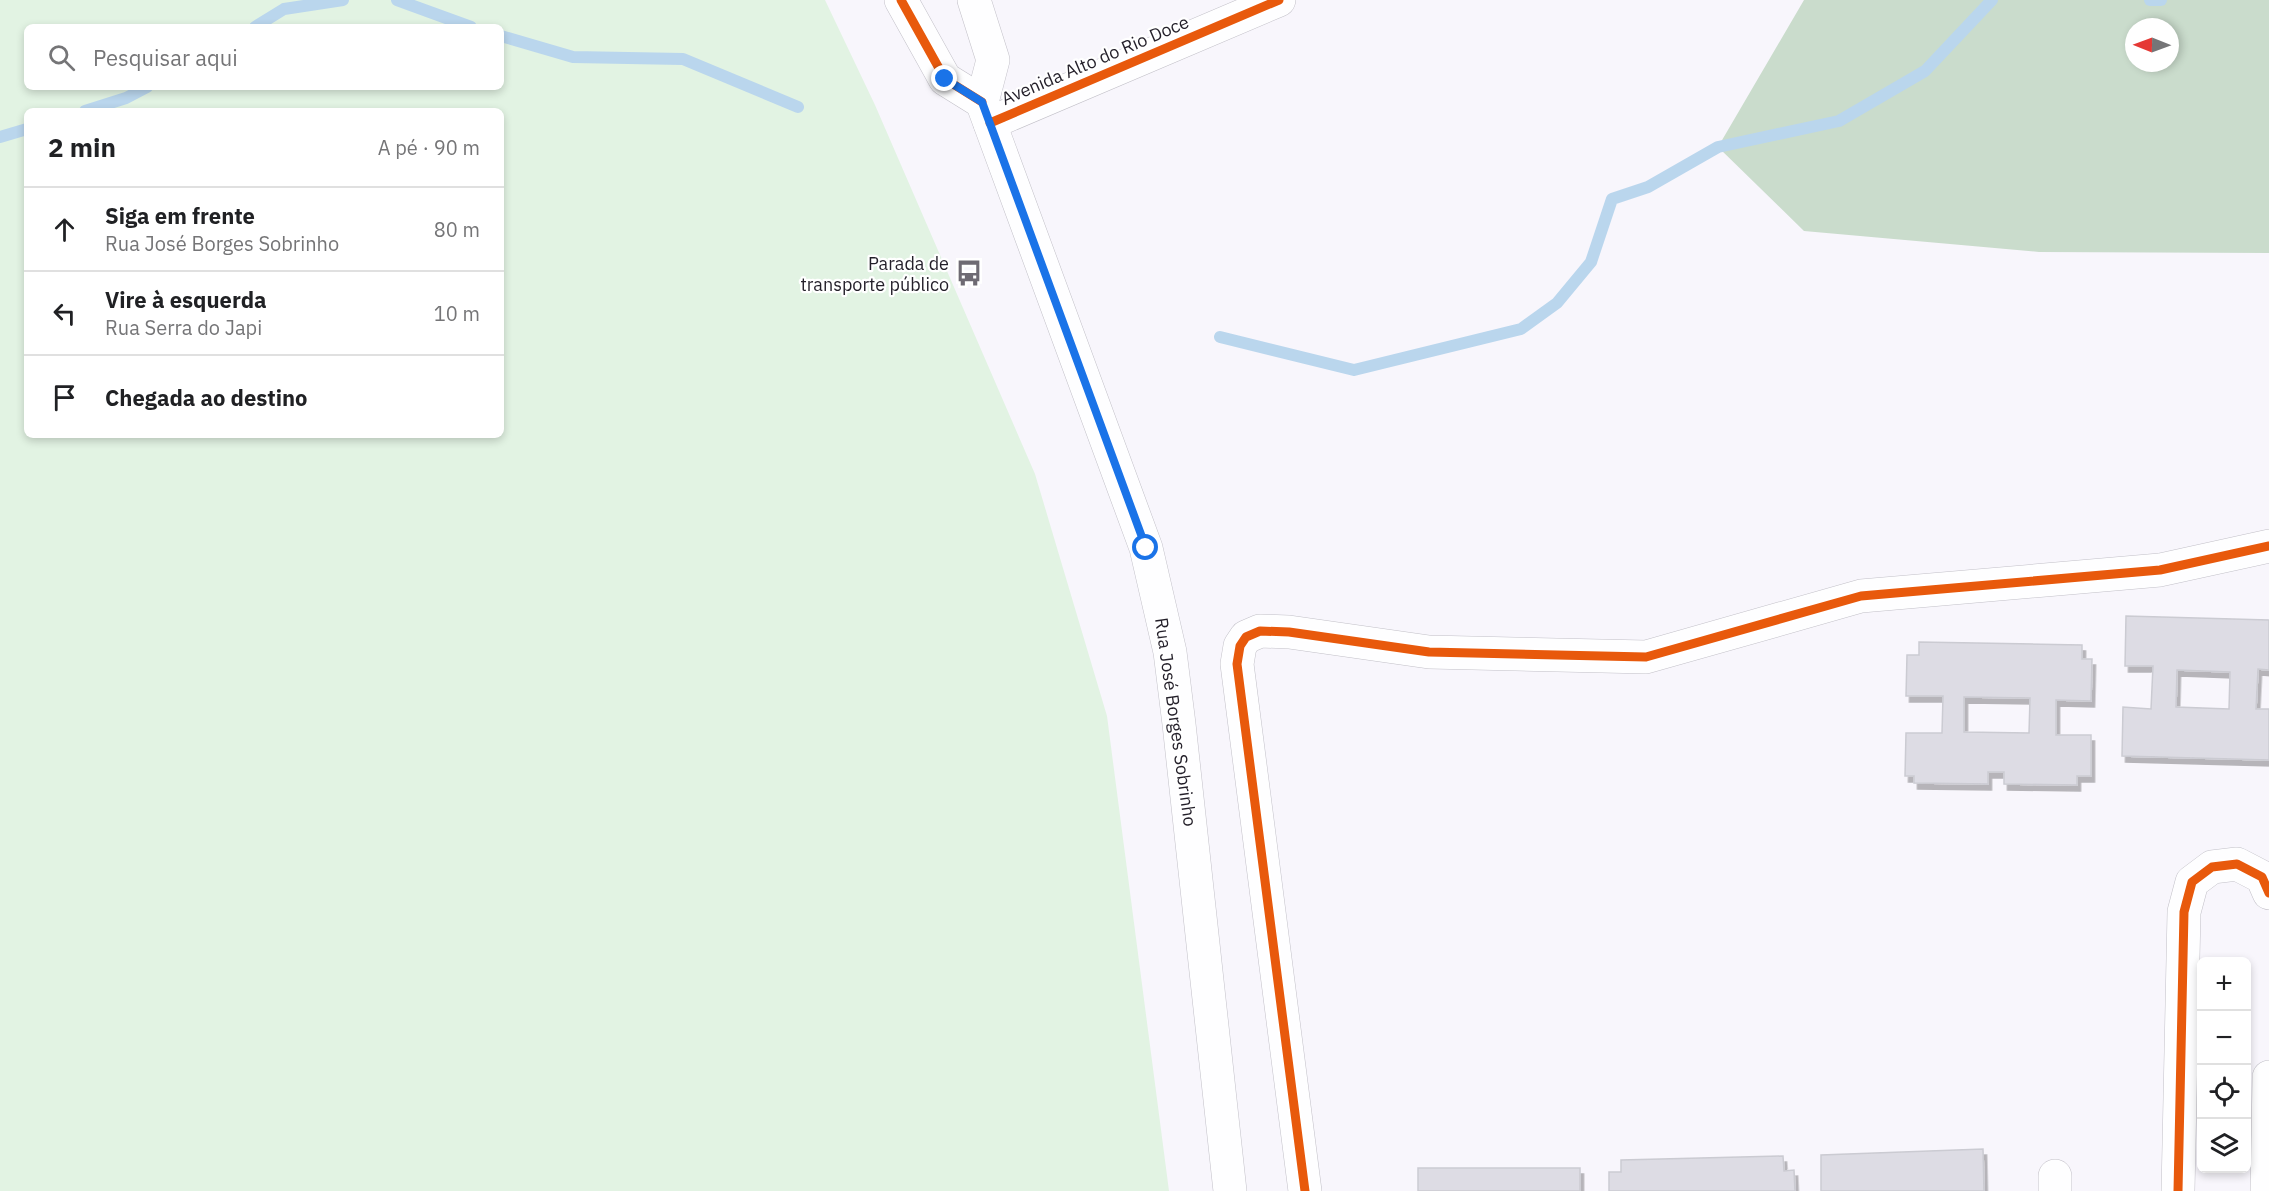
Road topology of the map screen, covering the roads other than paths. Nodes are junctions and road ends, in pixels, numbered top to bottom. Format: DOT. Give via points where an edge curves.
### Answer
graph roads {
  1 [pos="901,0"];
  2 [pos="974,0"];
  3 [pos="1279,0"];
  4 [pos="986,112"];
  5 [pos="2269,546"];
  6 [pos="2269,893"];
  7 [pos="2269,1077"];
  8 [pos="1230,1191"];
  9 [pos="1305,1191"];
  10 [pos="2178,1191"];
  11 [pos="2267,1191"];
  1 -- 4 [label="street" via="945,79"];
  2 -- 4 [label="street" via="993,60"];
  3 -- 4 [label="street, Avenida Alto do Rio Doce"];
  4 -- 8 [label="street, Rua José Borges Sobrinho" via="1146,548 1167,642 1197,877"];
  5 -- 9 [label="street" via="2160,570 1861,596 1646,657 1429,652 1289,632 1260,631 1246,637 1237,664"];
  6 -- 10 [label="street" via="2262,877 2237,864 2212,867 2192,882 2184,912"];
  7 -- 11 [label="street"];
}
